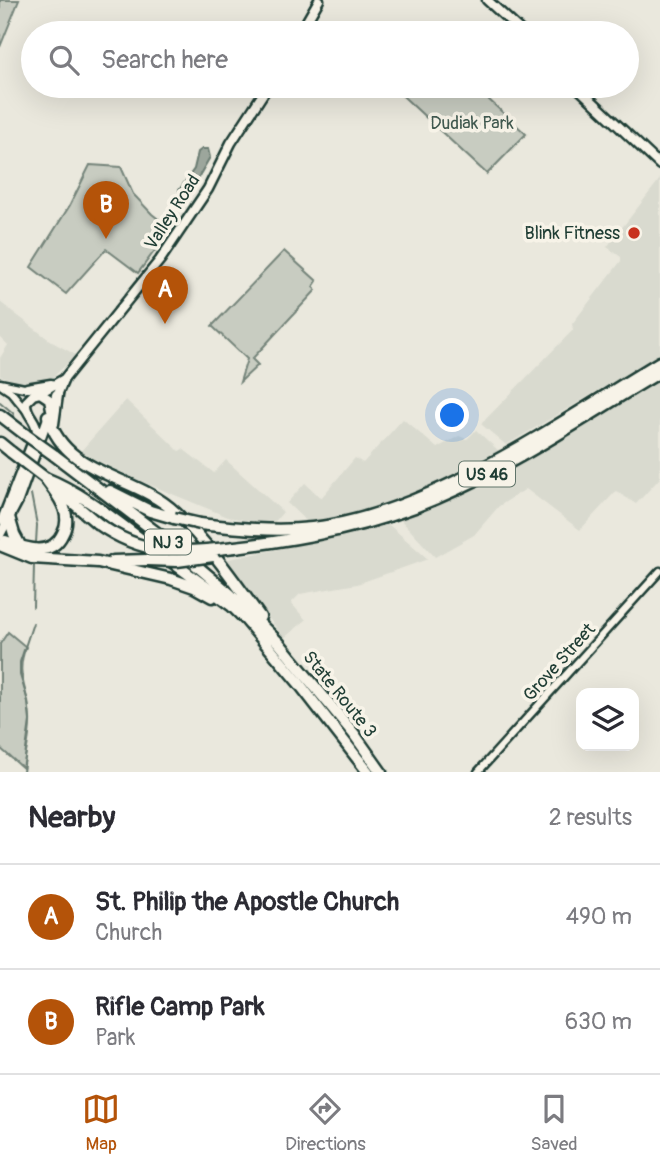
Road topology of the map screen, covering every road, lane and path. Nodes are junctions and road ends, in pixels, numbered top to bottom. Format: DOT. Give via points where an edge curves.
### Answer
graph roads {
  1 [pos="319,0"];
  2 [pos="487,0"];
  3 [pos="307,21"];
  4 [pos="510,21"];
  5 [pos="260,98"];
  6 [pos="589,98"];
  7 [pos="660,165"];
  8 [pos="660,362"];
  9 [pos="660,372"];
  10 [pos="64,379"];
  11 [pos="54,383"];
  12 [pos="0,384"];
  13 [pos="27,388"];
  14 [pos="38,393"];
  15 [pos="57,395"];
  16 [pos="26,410"];
  17 [pos="50,412"];
  18 [pos="0,415"];
  19 [pos="32,418"];
  20 [pos="52,431"];
  21 [pos="0,443"];
  22 [pos="54,455"];
  23 [pos="45,478"];
  24 [pos="9,517"];
  25 [pos="0,526"];
  26 [pos="0,537"];
  27 [pos="0,545"];
  28 [pos="16,549"];
  29 [pos="235,550"];
  30 [pos="0,555"];
  31 [pos="98,562"];
  32 [pos="660,571"];
  33 [pos="274,638"];
  34 [pos="270,648"];
  35 [pos="339,736"];
  36 [pos="362,772"];
  37 [pos="368,772"];
  38 [pos="381,772"];
  39 [pos="478,772"];
  1 -- 3 [label="main road"];
  2 -- 4 [label="main road"];
  5 -- 10 [label="main road, Valley Road" via="160,260"];
  6 -- 7 [label="main road"];
  8 -- 22 [label="highway, US 46, bridge" via="474,472 384,510 308,529 250,529 174,518 111,492"];
  9 -- 29 [label="highway, US 46" via="458,489 370,522"];
  10 -- 11 [label="main road, Valley Road"];
  10 -- 15 [label="main road, Valley Road"];
  11 -- 13 [label="main road"];
  11 -- 14 [label="main road, Valley Road"];
  12 -- 13 [label="street"];
  12 -- 16 [label="street"];
  13 -- 14 [label="street"];
  14 -- 16 [label="main road" via="28,399"];
  14 -- 17 [label="main road" via="49,399"];
  15 -- 17 [label="main road, Valley Road"];
  15 -- 20 [label="highway"];
  16 -- 19 [label="main road"];
  17 -- 19 [label="main road"];
  17 -- 20 [label="highway"];
  17 -- 24 [label="main road, Valley Road"];
  18 -- 22 [label="highway, US 46, bridge"];
  19 -- 25 [label="main road" via="37,431"];
  20 -- 33 [label="highway" via="83,462 135,486 177,513"];
  21 -- 23 [label="highway, US 46, bridge"];
  22 -- 33 [label="highway, NJ 3" via="189,558"];
  23 -- 28 [label="highway" via="66,514 60,541 45,550"];
  23 -- 29 [label="highway, US 46, bridge" via="97,523 128,541 155,550"];
  23 -- 34 [label="highway, NJ 3" via="88,501 204,584"];
  24 -- 26 [label="main road, Valley Road"];
  24 -- 28 [label="highway"];
  26 -- 28 [label="highway"];
  27 -- 28 [label="highway"];
  28 -- 30 [label="highway"];
  28 -- 31 [label="highway" via="32,558"];
  29 -- 31 [label="highway, bridge" via="187,560"];
  31 -- 34 [label="highway" via="194,587"];
  32 -- 39 [label="street, Grove Street"];
  33 -- 38 [label="highway, State Route 3 / NJ 3"];
  34 -- 35 [label="highway, State Route 3 / NJ 3"];
  35 -- 36 [label="highway"];
  35 -- 37 [label="highway, State Route 3 / NJ 3"];
}
